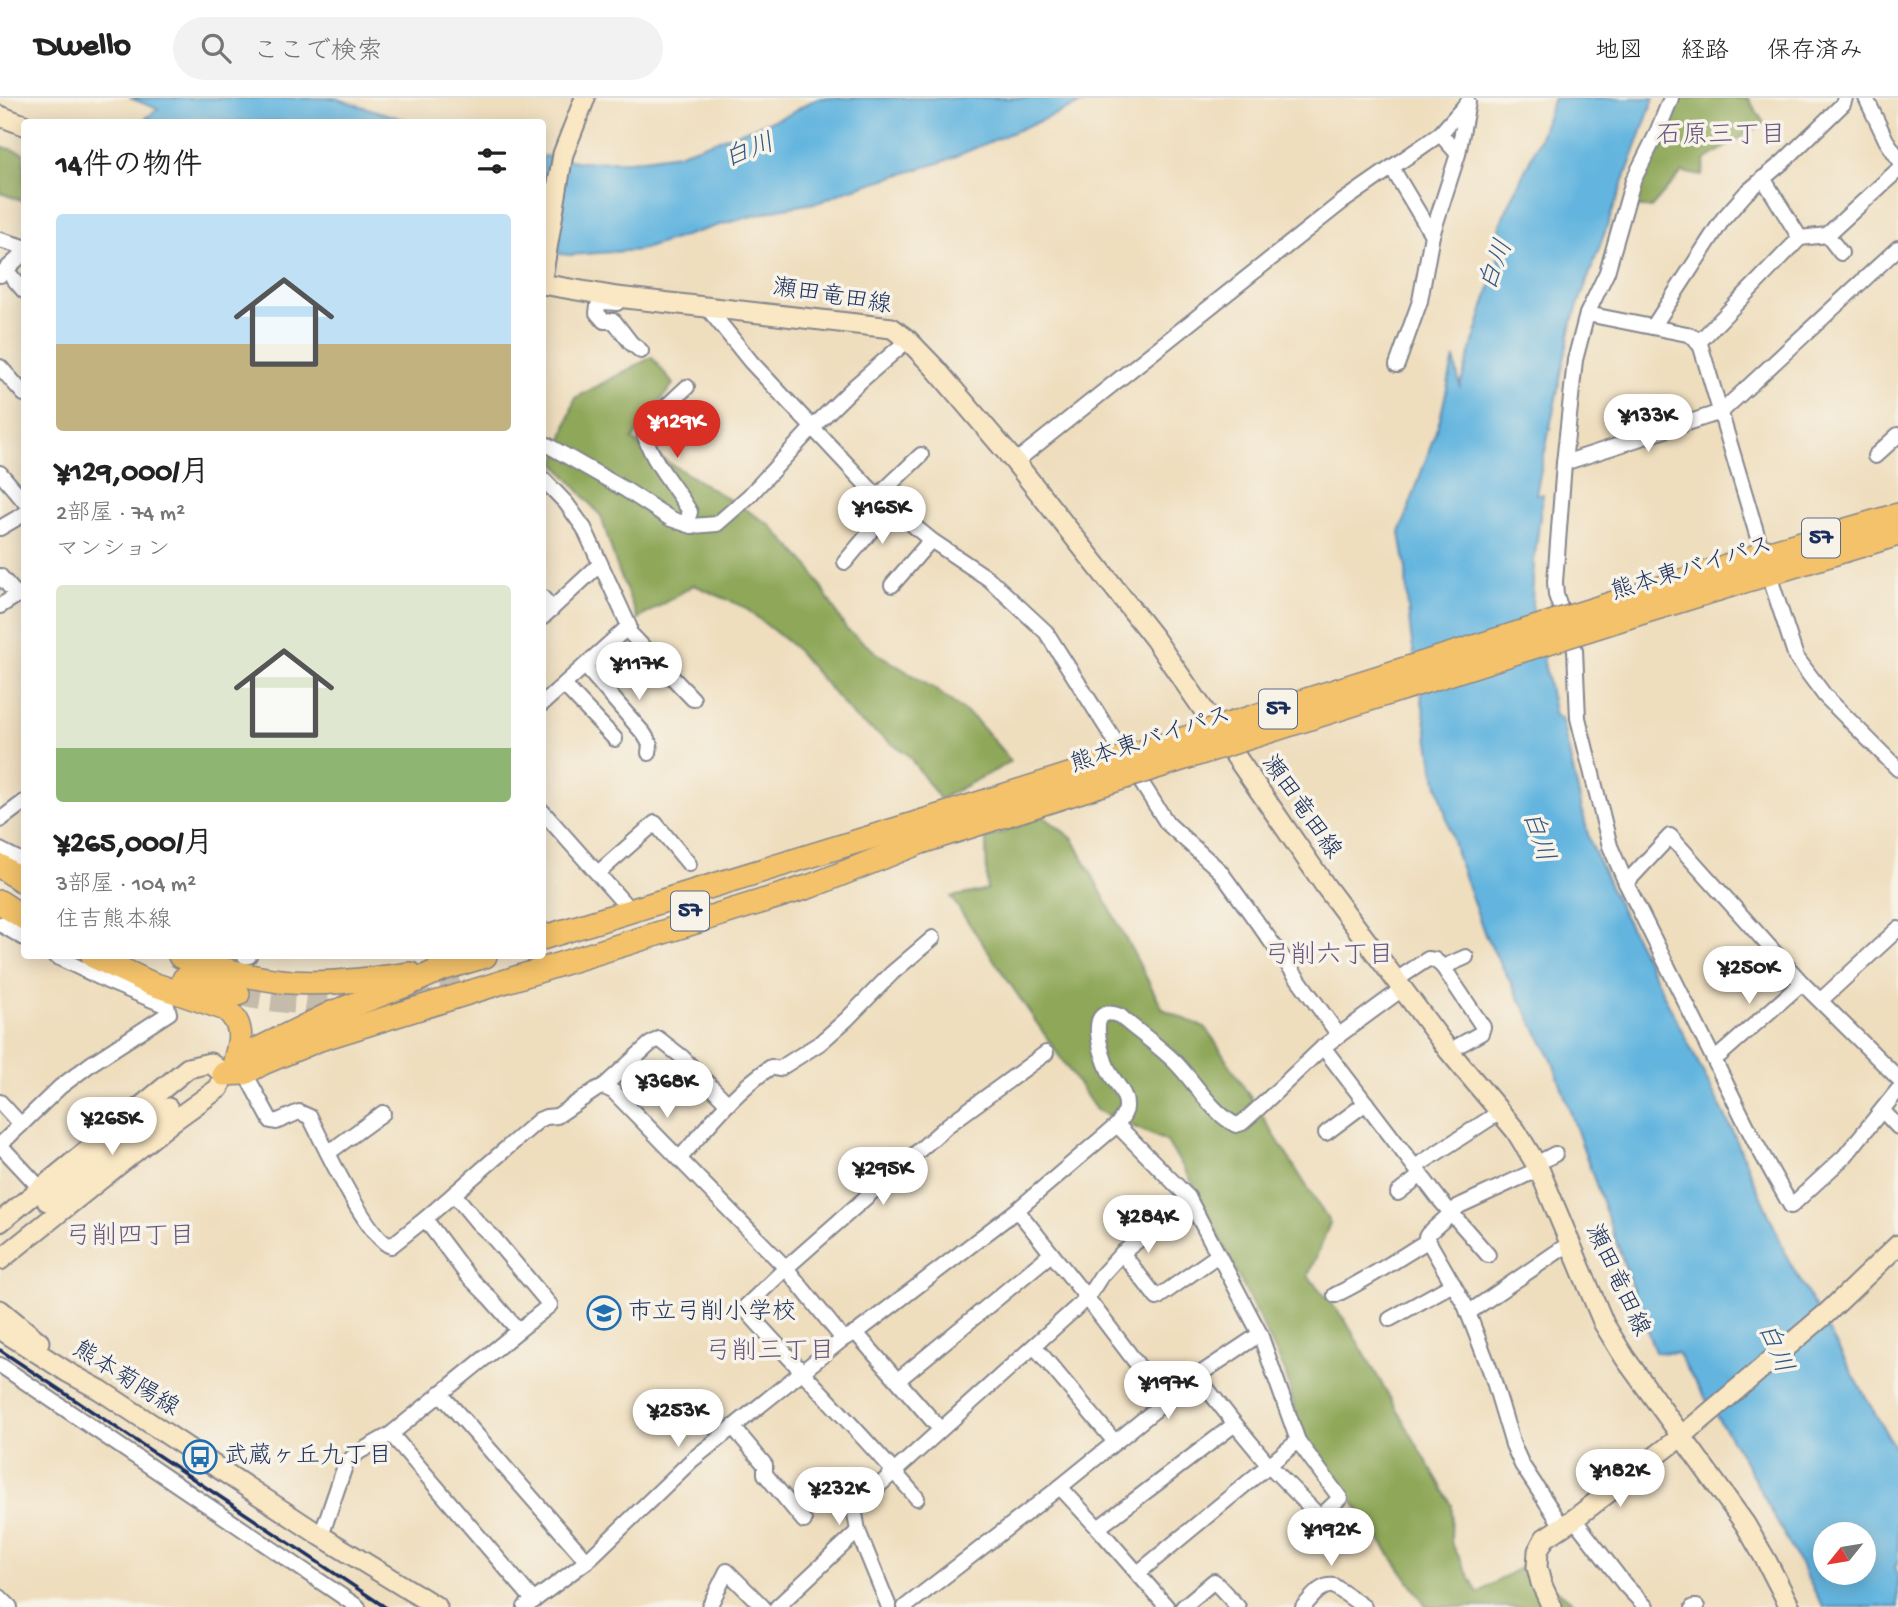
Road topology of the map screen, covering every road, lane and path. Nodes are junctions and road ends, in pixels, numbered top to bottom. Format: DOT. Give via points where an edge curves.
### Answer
graph roads {
  1 [pos="585,98"];
  2 [pos="1671,98"];
  3 [pos="1845,98"];
  4 [pos="1866,98"];
  5 [pos="0,116"];
  6 [pos="21,124"];
  7 [pos="1440,134"];
  8 [pos="1458,155"];
  9 [pos="1898,158"];
  10 [pos="1392,168"];
  11 [pos="1898,170"];
  12 [pos="1763,178"];
  13 [pos="1432,235"];
  14 [pos="1827,235"];
  15 [pos="1800,239"];
  16 [pos="0,240"];
  17 [pos="21,246"];
  18 [pos="1841,253"];
  19 [pos="1896,253"];
  20 [pos="546,254"];
  21 [pos="21,256"];
  22 [pos="3,273"];
  23 [pos="546,285"];
  24 [pos="21,288"];
  25 [pos="707,308"];
  26 [pos="735,313"];
  27 [pos="1587,314"];
  28 [pos="1653,327"];
  29 [pos="908,340"];
  30 [pos="1698,343"];
  31 [pos="641,351"];
  32 [pos="1397,365"];
  33 [pos="0,367"];
  34 [pos="687,387"];
  35 [pos="21,391"];
  36 [pos="1721,412"];
  37 [pos="812,429"];
  38 [pos="1898,435"];
  39 [pos="546,444"];
  40 [pos="921,455"];
  41 [pos="1875,456"];
  42 [pos="1015,462"];
  43 [pos="1564,463"];
  44 [pos="0,473"];
  45 [pos="546,482"];
  46 [pos="878,496"];
  47 [pos="21,498"];
  48 [pos="891,507"];
  49 [pos="21,516"];
  50 [pos="1898,516"];
  51 [pos="686,524"];
  52 [pos="0,528"];
  53 [pos="1898,534"];
  54 [pos="930,540"];
  55 [pos="845,562"];
  56 [pos="600,564"];
  57 [pos="1766,564"];
  58 [pos="0,576"];
  59 [pos="892,585"];
  60 [pos="21,593"];
  61 [pos="0,606"];
  62 [pos="546,608"];
  63 [pos="626,629"];
  64 [pos="584,666"];
  65 [pos="564,685"];
  66 [pos="693,699"];
  67 [pos="546,701"];
  68 [pos="615,739"];
  69 [pos="649,753"];
  70 [pos="1898,769"];
  71 [pos="21,804"];
  72 [pos="546,815"];
  73 [pos="0,820"];
  74 [pos="919,832"];
  75 [pos="0,850"];
  76 [pos="21,860"];
  77 [pos="689,864"];
  78 [pos="0,866"];
  79 [pos="598,873"];
  80 [pos="21,879"];
  81 [pos="1626,883"];
  82 [pos="0,890"];
  83 [pos="0,902"];
  84 [pos="21,902"];
  85 [pos="630,910"];
  86 [pos="21,916"];
  87 [pos="0,924"];
  88 [pos="1898,929"];
  89 [pos="21,936"];
  90 [pos="546,936"];
  91 [pos="933,939"];
  92 [pos="546,955"];
  93 [pos="1466,957"];
  94 [pos="61,959"];
  95 [pos="99,959"];
  96 [pos="128,959"];
  97 [pos="189,959"];
  98 [pos="481,959"];
  99 [pos="530,959"];
  100 [pos="1443,967"];
  101 [pos="453,979"];
  102 [pos="324,982"];
  103 [pos="1801,983"];
  104 [pos="1399,984"];
  105 [pos="238,994"];
  106 [pos="1821,1000"];
  107 [pos="356,1004"];
  108 [pos="343,1032"];
  109 [pos="1338,1034"];
  110 [pos="1323,1047"];
  111 [pos="1449,1051"];
  112 [pos="1046,1053"];
  113 [pos="1720,1055"];
  114 [pos="235,1069"];
  115 [pos="1898,1078"];
  116 [pos="603,1087"];
  117 [pos="1898,1090"];
  118 [pos="0,1102"];
  119 [pos="1366,1103"];
  120 [pos="728,1104"];
  121 [pos="1882,1110"];
  122 [pos="1500,1112"];
  123 [pos="383,1113"];
  124 [pos="21,1125"];
  125 [pos="1117,1125"];
  126 [pos="1898,1127"];
  127 [pos="1326,1133"];
  128 [pos="0,1145"];
  129 [pos="328,1153"];
  130 [pos="1555,1154"];
  131 [pos="680,1158"];
  132 [pos="1538,1167"];
  133 [pos="1418,1171"];
  134 [pos="41,1189"];
  135 [pos="1398,1193"];
  136 [pos="454,1194"];
  137 [pos="1188,1197"];
  138 [pos="1017,1210"];
  139 [pos="1452,1213"];
  140 [pos="425,1219"];
  141 [pos="0,1222"];
  142 [pos="0,1239"];
  143 [pos="1427,1241"];
  144 [pos="1570,1243"];
  145 [pos="1898,1245"];
  146 [pos="1122,1253"];
  147 [pos="1051,1254"];
  148 [pos="1218,1255"];
  149 [pos="1488,1255"];
  150 [pos="0,1260"];
  151 [pos="786,1268"];
  152 [pos="1453,1284"];
  153 [pos="1335,1296"];
  154 [pos="1087,1298"];
  155 [pos="0,1310"];
  156 [pos="1468,1314"];
  157 [pos="1390,1319"];
  158 [pos="0,1329"];
  159 [pos="518,1330"];
  160 [pos="1260,1334"];
  161 [pos="849,1336"];
  162 [pos="1035,1346"];
  163 [pos="0,1365"];
  164 [pos="801,1372"];
  165 [pos="1197,1376"];
  166 [pos="898,1380"];
  167 [pos="100,1390"];
  168 [pos="440,1394"];
  169 [pos="1165,1401"];
  170 [pos="1235,1424"];
  171 [pos="733,1427"];
  172 [pos="940,1429"];
  173 [pos="391,1434"];
  174 [pos="1682,1436"];
  175 [pos="1115,1441"];
  176 [pos="1298,1441"];
  177 [pos="1269,1465"];
  178 [pos="894,1471"];
  179 [pos="1060,1487"];
  180 [pos="917,1498"];
  181 [pos="804,1521"];
  182 [pos="1568,1522"];
  183 [pos="1098,1528"];
  184 [pos="858,1531"];
  185 [pos="321,1536"];
  186 [pos="587,1561"];
  187 [pos="1138,1573"];
  188 [pos="0,1597"];
  189 [pos="529,1604"];
  190 [pos="912,1605"];
  191 [pos="10,1607"];
  192 [pos="358,1607"];
  193 [pos="437,1607"];
  194 [pos="709,1607"];
  195 [pos="763,1607"];
  196 [pos="777,1607"];
  197 [pos="889,1607"];
  198 [pos="1167,1607"];
  199 [pos="1183,1607"];
  200 [pos="1238,1607"];
  201 [pos="1303,1607"];
  202 [pos="1364,1607"];
  203 [pos="1552,1607"];
  204 [pos="1646,1607"];
  205 [pos="1790,1607"];
  1 -- 20 [label="main road" via="563,154"];
  2 -- 27 [label="street" via="1633,181 1607,272"];
  3 -- 12 [label="street"];
  4 -- 9 [label="street"];
  5 -- 6 [label="main road"];
  7 -- 8 [label="street"];
  7 -- 8 [label="street" via="1468,102"];
  7 -- 10 [label="street"];
  8 -- 13 [label="street"];
  10 -- 13 [label="street"];
  10 -- 42 [label="street" via="1342,202"];
  11 -- 14 [label="street"];
  12 -- 15 [label="street"];
  12 -- 28 [label="street" via="1723,219"];
  13 -- 32 [label="street" via="1420,301"];
  14 -- 15 [label="street"];
  14 -- 18 [label="street"];
  15 -- 30 [label="street"];
  16 -- 17 [label="street"];
  19 -- 36 [label="street"];
  21 -- 22 [label="street"];
  22 -- 24 [label="street"];
  23 -- 25 [label="main road, 瀬田竜田線"];
  25 -- 26 [label="street"];
  25 -- 29 [label="main road, 瀬田竜田線" via="892,328"];
  25 -- 31 [label="street" via="598,305 597,313 604,321 614,321"];
  25 -- 37 [label="street"];
  27 -- 28 [label="street"];
  27 -- 43 [label="street" via="1575,360"];
  28 -- 30 [label="street" via="1687,334"];
  29 -- 37 [label="street"];
  29 -- 42 [label="main road, 瀬田竜田線"];
  30 -- 36 [label="street"];
  33 -- 35 [label="street"];
  34 -- 51 [label="street" via="643,428 653,457 690,512"];
  36 -- 43 [label="street"];
  36 -- 57 [label="street"];
  37 -- 46 [label="street"];
  37 -- 51 [label="street" via="717,524"];
  38 -- 41 [label="street"];
  39 -- 51 [label="street"];
  40 -- 46 [label="street"];
  42 -- 104 [label="main road, 瀬田竜田線" via="1154,638 1326,887"];
  43 -- 81 [label="street" via="1556,595 1575,650 1578,718 1610,846"];
  44 -- 47 [label="street"];
  45 -- 56 [label="street" via="584,528"];
  46 -- 48 [label="street"];
  48 -- 54 [label="street"];
  48 -- 55 [label="street"];
  49 -- 52 [label="street"];
  50 -- 57 [label="highway, 熊本東バイパス / 57"];
  53 -- 57 [label="highway, 熊本東バイパス / 57"];
  54 -- 59 [label="street"];
  54 -- 109 [label="street" via="989,579 1046,632 1167,822 1220,871"];
  56 -- 62 [label="street"];
  56 -- 63 [label="street" via="629,626"];
  57 -- 70 [label="street" via="1796,657 1825,695"];
  57 -- 74 [label="highway, 熊本東バイパス / 57, bridge"];
  58 -- 60 [label="street"];
  60 -- 61 [label="street"];
  63 -- 64 [label="street"];
  63 -- 66 [label="street"];
  64 -- 65 [label="street"];
  64 -- 69 [label="street" via="644,734"];
  65 -- 67 [label="street"];
  65 -- 68 [label="street"];
  71 -- 73 [label="street"];
  72 -- 79 [label="street"];
  74 -- 85 [label="highway, 熊本東バイパス / 57"];
  74 -- 92 [label="highway" via="811,886"];
  75 -- 76 [label="street"];
  77 -- 79 [label="street" via="655,823"];
  78 -- 80 [label="highway"];
  79 -- 85 [label="street"];
  81 -- 103 [label="street" via="1670,836"];
  81 -- 121 [label="street" via="1791,1206 1845,1156"];
  82 -- 84 [label="highway"];
  83 -- 86 [label="highway"];
  85 -- 90 [label="highway, 熊本東バイパス / 57"];
  87 -- 89 [label="street"];
  88 -- 106 [label="street"];
  91 -- 120 [label="street" via="820,1042 779,1069 768,1070"];
  93 -- 100 [label="street"];
  94 -- 124 [label="street" via="170,1011 60,1087"];
  95 -- 114 [label="highway" via="150,983 226,1009 234,1016 240,1034"];
  96 -- 105 [label="highway"];
  97 -- 102 [label="highway" via="282,981"];
  98 -- 101 [label="highway"];
  99 -- 101 [label="highway"];
  100 -- 104 [label="street" via="1429,959"];
  100 -- 111 [label="street" via="1483,1027 1478,1035"];
  101 -- 102 [label="highway"];
  101 -- 107 [label="highway" via="406,985"];
  101 -- 108 [label="highway"];
  102 -- 107 [label="highway"];
  103 -- 106 [label="street"];
  103 -- 113 [label="street"];
  104 -- 109 [label="street"];
  104 -- 111 [label="main road, 瀬田竜田線"];
  106 -- 115 [label="street"];
  107 -- 108 [label="highway" via="352,1023"];
  107 -- 114 [label="highway"];
  108 -- 114 [label="highway"];
  109 -- 110 [label="street"];
  110 -- 119 [label="street"];
  110 -- 125 [label="street" via="1236,1125 1225,1119 1163,1050 1120,1016 1106,1014 1097,1026 1100,1047 1126,1103"];
  111 -- 122 [label="main road, 瀬田竜田線"];
  112 -- 151 [label="street" via="948,1125"];
  114 -- 129 [label="street" via="271,1121 296,1113 310,1117"];
  114 -- 134 [label="main road" via="210,1063 188,1068"];
  114 -- 142 [label="main road" via="172,1105"];
  114 -- 150 [label="main road" via="219,1088"];
  116 -- 120 [label="street" via="659,1039"];
  116 -- 131 [label="street" via="614,1091"];
  116 -- 136 [label="street" via="557,1116 539,1120"];
  117 -- 121 [label="street"];
  118 -- 124 [label="street"];
  119 -- 127 [label="street"];
  119 -- 133 [label="street"];
  120 -- 131 [label="street"];
  121 -- 126 [label="street"];
  122 -- 132 [label="main road, 瀬田竜田線"];
  122 -- 133 [label="street"];
  123 -- 129 [label="street"];
  124 -- 128 [label="street"];
  125 -- 137 [label="street"];
  125 -- 138 [label="street"];
  128 -- 134 [label="street"];
  129 -- 140 [label="street" via="352,1199 387,1245"];
  130 -- 132 [label="street"];
  131 -- 151 [label="street"];
  132 -- 139 [label="street"];
  132 -- 144 [label="main road, 瀬田竜田線"];
  133 -- 135 [label="street"];
  133 -- 139 [label="street"];
  134 -- 141 [label="main road"];
  136 -- 140 [label="street"];
  136 -- 159 [label="street" via="550,1305"];
  137 -- 146 [label="street"];
  137 -- 148 [label="street"];
  138 -- 147 [label="street"];
  138 -- 161 [label="street"];
  139 -- 143 [label="street" via="1428,1234"];
  139 -- 149 [label="street"];
  140 -- 159 [label="street" via="467,1275"];
  143 -- 152 [label="street"];
  143 -- 153 [label="street"];
  144 -- 156 [label="street"];
  144 -- 174 [label="main road, 瀬田竜田線" via="1604,1324"];
  145 -- 174 [label="main road" via="1828,1312"];
  146 -- 148 [label="street" via="1157,1298"];
  146 -- 154 [label="street"];
  147 -- 154 [label="street"];
  147 -- 166 [label="street"];
  148 -- 160 [label="street"];
  151 -- 161 [label="street"];
  151 -- 164 [label="street" via="744,1308"];
  152 -- 156 [label="street"];
  152 -- 157 [label="street"];
  154 -- 162 [label="street"];
  154 -- 169 [label="street"];
  155 -- 167 [label="main road"];
  156 -- 182 [label="street" via="1522,1465"];
  158 -- 167 [label="main road, 熊本菊陽線"];
  159 -- 168 [label="street"];
  160 -- 165 [label="street"];
  160 -- 176 [label="street"];
  161 -- 164 [label="street"];
  161 -- 166 [label="street"];
  162 -- 172 [label="street"];
  162 -- 175 [label="street"];
  163 -- 192 [label="street"];
  164 -- 171 [label="street"];
  164 -- 178 [label="street"];
  165 -- 169 [label="street"];
  165 -- 170 [label="street"];
  166 -- 172 [label="street"];
  167 -- 185 [label="main road, 熊本菊陽線"];
  168 -- 173 [label="street"];
  168 -- 186 [label="street"];
  169 -- 175 [label="street"];
  170 -- 177 [label="street"];
  170 -- 183 [label="street"];
  171 -- 181 [label="street"];
  171 -- 186 [label="street"];
  172 -- 178 [label="street"];
  173 -- 185 [label="street" via="346,1463"];
  173 -- 189 [label="street"];
  174 -- 182 [label="main road"];
  174 -- 205 [label="main road, 瀬田竜田線" via="1745,1524"];
  175 -- 179 [label="street"];
  176 -- 177 [label="street"];
  176 -- 177 [label="street" via="1340,1498 1320,1517"];
  177 -- 187 [label="street"];
  178 -- 180 [label="street"];
  178 -- 184 [label="street" via="854,1508"];
  179 -- 183 [label="street"];
  179 -- 190 [label="street"];
  182 -- 203 [label="main road" via="1545,1538 1536,1559"];
  182 -- 204 [label="street"];
  183 -- 187 [label="street"];
  184 -- 196 [label="street"];
  184 -- 197 [label="street"];
  185 -- 193 [label="main road, 熊本菊陽線"];
  186 -- 189 [label="street"];
  187 -- 198 [label="street"];
  188 -- 191 [label="street"];
  194 -- 195 [label="street" via="727,1571"];
  199 -- 200 [label="street" via="1214,1581"];
  201 -- 202 [label="street" via="1330,1585"];
}
